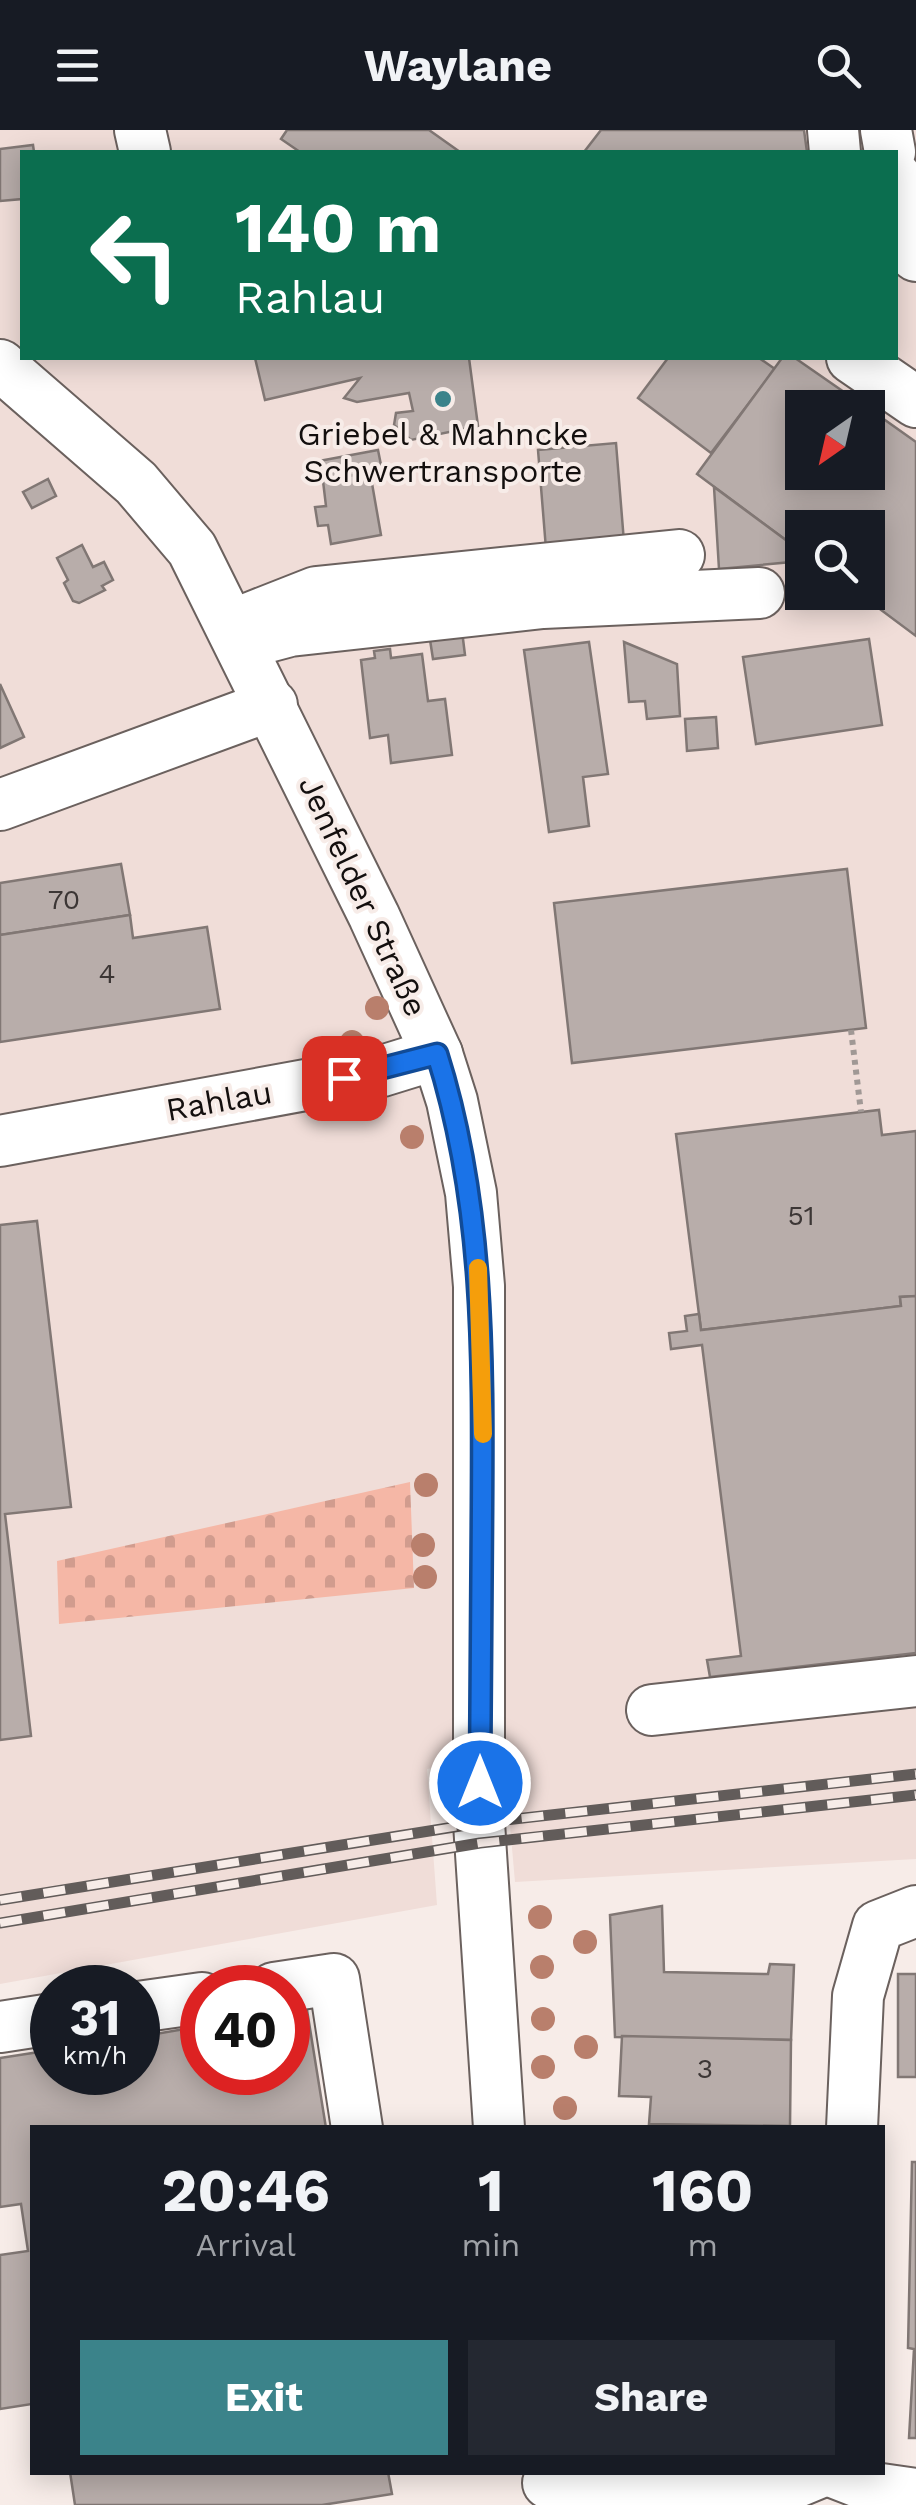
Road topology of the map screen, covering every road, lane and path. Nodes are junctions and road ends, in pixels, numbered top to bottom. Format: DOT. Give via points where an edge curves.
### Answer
graph roads {
  1 [pos="898,191"];
  2 [pos="916,256"];
  3 [pos="855,360"];
  4 [pos="4,378"];
  5 [pos="916,402"];
  6 [pos="679,556"];
  7 [pos="759,592"];
  8 [pos="236,635"];
  9 [pos="272,705"];
  10 [pos="0,805"];
  11 [pos="850,1030"];
  12 [pos="437,1054"];
  13 [pos="861,1112"];
  14 [pos="0,1142"];
  15 [pos="916,1681"];
  16 [pos="652,1710"];
  17 [pos="916,1911"];
  18 [pos="310,1983"];
  19 [pos="30,2023"];
  20 [pos="0,2027"];
  21 [pos="357,2125"];
  22 [pos="500,2125"];
  23 [pos="852,2125"];
  24 [pos="814,2475"];
  25 [pos="841,2475"];
  26 [pos="549,2487"];
  27 [pos="916,2494"];
  1 -- 2 [label="street"];
  3 -- 5 [label="street"];
  4 -- 8 [label="street, Jenfelder Straße" via="136,483 192,549"];
  6 -- 8 [label="street" via="316,592"];
  7 -- 8 [label="street" via="543,603"];
  8 -- 9 [label="street, Jenfelder Straße"];
  9 -- 10 [label="street"];
  9 -- 12 [label="street, Jenfelder Straße"];
  11 -- 13 [label="path"];
  12 -- 14 [label="street, Rahlau" via="382,1071"];
  12 -- 22 [label="street, Jenfelder Straße" via="462,1146 479,1286 479,1823"];
  15 -- 16 [label="street"];
  17 -- 23 [label="street" via="878,1926 858,1996"];
  18 -- 21 [label="street" via="334,1979"];
  19 -- 20 [label="street"];
  24 -- 26 [label="street" via="792,2484"];
  25 -- 27 [label="street"];
}
